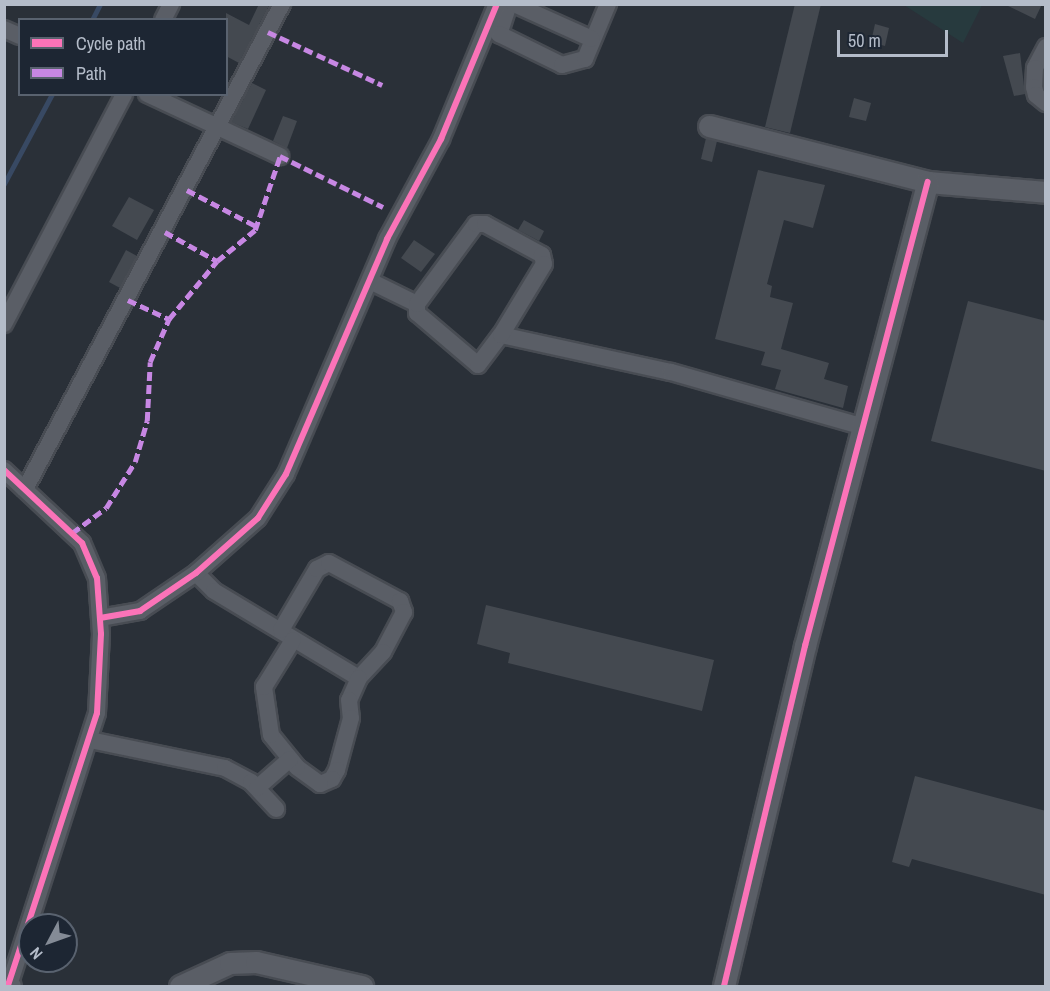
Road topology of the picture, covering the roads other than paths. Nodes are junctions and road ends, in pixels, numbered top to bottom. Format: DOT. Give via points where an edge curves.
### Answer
graph roads {
  1 [pos="171,4"];
  2 [pos="282,4"];
  3 [pos="497,4"];
  4 [pos="509,4"];
  5 [pos="514,4"];
  6 [pos="606,5"];
  7 [pos="165,18"];
  8 [pos="4,29"];
  9 [pos="18,35"];
  10 [pos="592,39"];
  11 [pos="1046,46"];
  12 [pos="123,96"];
  13 [pos="152,96"];
  14 [pos="1046,104"];
  15 [pos="219,126"];
  16 [pos="709,126"];
  17 [pos="280,156"];
  18 [pos="928,182"];
  19 [pos="1046,192"];
  20 [pos="370,281"];
  21 [pos="417,304"];
  22 [pos="4,324"];
  23 [pos="501,335"];
  24 [pos="864,427"];
  25 [pos="4,470"];
  26 [pos="26,489"];
  27 [pos="196,573"];
  28 [pos="100,618"];
  29 [pos="287,635"];
  30 [pos="359,678"];
  31 [pos="90,740"];
  32 [pos="290,759"];
  33 [pos="256,788"];
  34 [pos="276,809"];
  35 [pos="9,986"];
  36 [pos="180,987"];
  37 [pos="362,987"];
  38 [pos="724,987"];
  1 -- 7 [label="street"];
  2 -- 15 [label="street"];
  3 -- 20 [label="street" via="441,139 387,239"];
  4 -- 10 [label="street" via="499,34 562,65 585,59"];
  5 -- 10 [label="street"];
  6 -- 10 [label="street"];
  8 -- 9 [label="street"];
  11 -- 14 [label="street" via="1035,68 1034,87"];
  12 -- 22 [label="street"];
  13 -- 15 [label="street"];
  15 -- 17 [label="street"];
  15 -- 26 [label="street"];
  16 -- 18 [label="street"];
  18 -- 19 [label="street"];
  18 -- 24 [label="street"];
  20 -- 21 [label="street"];
  20 -- 27 [label="street" via="286,474 258,518"];
  21 -- 23 [label="street" via="417,313 478,364"];
  21 -- 23 [label="street" via="476,224 485,224 542,255 544,264"];
  23 -- 24 [label="street" via="671,372"];
  24 -- 38 [label="street" via="805,646"];
  25 -- 26 [label="street"];
  26 -- 28 [label="street" via="82,543 96,578"];
  27 -- 28 [label="street" via="140,611"];
  27 -- 29 [label="street" via="214,591"];
  28 -- 31 [label="street" via="97,713"];
  29 -- 30 [label="street"];
  29 -- 30 [label="street" via="317,569 329,563 400,601 405,612 383,652"];
  29 -- 32 [label="street" via="264,687 271,735"];
  30 -- 32 [label="street" via="349,700 348,730 332,779 320,784"];
  31 -- 33 [label="street" via="225,768"];
  31 -- 35 [label="street"];
  32 -- 33 [label="street"];
  33 -- 34 [label="street"];
  36 -- 37 [label="street" via="230,963 256,962"];
}
